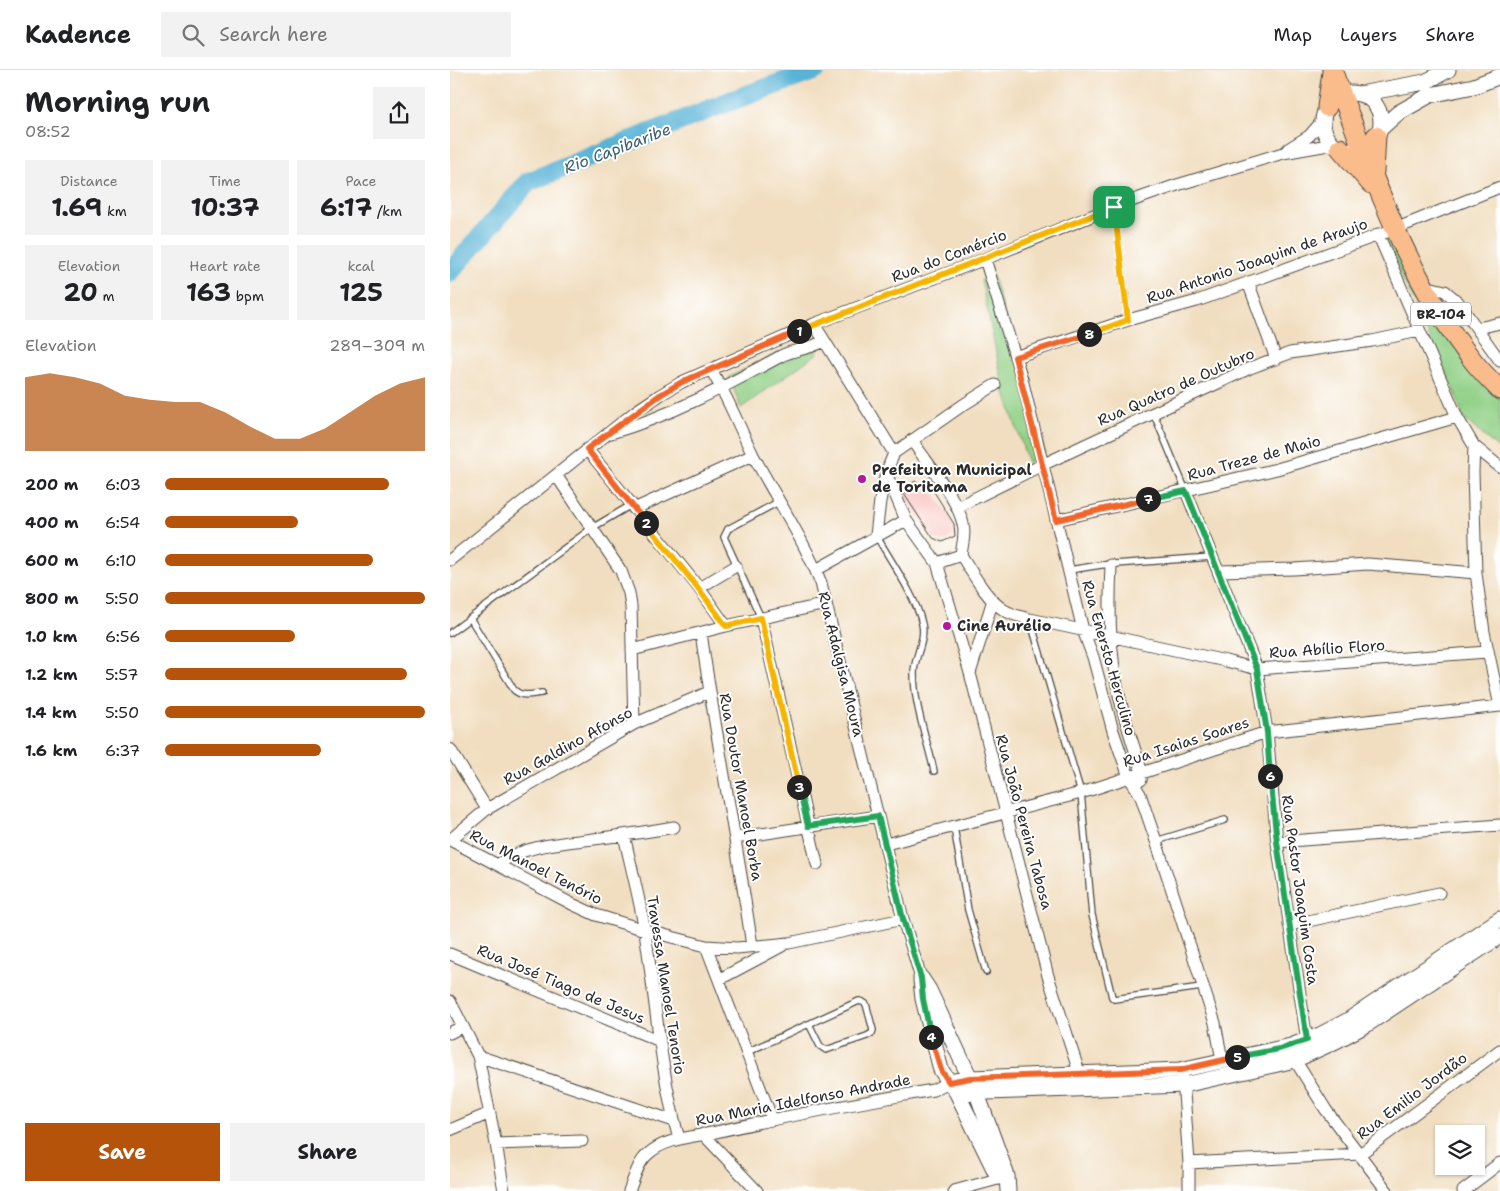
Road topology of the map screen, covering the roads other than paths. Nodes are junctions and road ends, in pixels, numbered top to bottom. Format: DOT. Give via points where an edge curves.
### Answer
graph roads {
  1 [pos="1332,70"];
  2 [pos="1337,70"];
  3 [pos="1445,72"];
  4 [pos="1500,76"];
  5 [pos="1390,90"];
  6 [pos="1449,90"];
  7 [pos="1353,94"];
  8 [pos="1398,113"];
  9 [pos="1325,114"];
  10 [pos="1378,133"];
  11 [pos="1337,146"];
  12 [pos="1362,148"];
  13 [pos="1283,153"];
  14 [pos="1374,178"];
  15 [pos="1500,187"];
  16 [pos="1381,197"];
  17 [pos="1114,207"];
  18 [pos="1386,231"];
  19 [pos="985,259"];
  20 [pos="1248,282"];
  21 [pos="1424,286"];
  22 [pos="1128,320"];
  23 [pos="1500,323"];
  24 [pos="814,324"];
  25 [pos="1478,328"];
  26 [pos="1419,331"];
  27 [pos="824,341"];
  28 [pos="1015,357"];
  29 [pos="1276,359"];
  30 [pos="1500,361"];
  31 [pos="711,370"];
  32 [pos="995,385"];
  33 [pos="722,387"];
  34 [pos="1500,390"];
  35 [pos="1153,412"];
  36 [pos="1457,417"];
  37 [pos="605,435"];
  38 [pos="912,440"];
  39 [pos="1474,446"];
  40 [pos="587,449"];
  41 [pos="894,453"];
  42 [pos="753,455"];
  43 [pos="1042,465"];
  44 [pos="1500,467"];
  45 [pos="886,473"];
  46 [pos="556,475"];
  47 [pos="1186,491"];
  48 [pos="780,500"];
  49 [pos="632,507"];
  50 [pos="957,507"];
  51 [pos="906,520"];
  52 [pos="1056,520"];
  53 [pos="592,528"];
  54 [pos="876,536"];
  55 [pos="960,555"];
  56 [pos="1212,557"];
  57 [pos="450,560"];
  58 [pos="937,563"];
  59 [pos="1111,565"];
  60 [pos="736,566"];
  61 [pos="816,570"];
  62 [pos="1069,570"];
  63 [pos="1218,571"];
  64 [pos="1476,573"];
  65 [pos="698,588"];
  66 [pos="993,600"];
  67 [pos="826,604"];
  68 [pos="470,618"];
  69 [pos="761,618"];
  70 [pos="1030,619"];
  71 [pos="726,626"];
  72 [pos="1083,630"];
  73 [pos="450,633"];
  74 [pos="701,633"];
  75 [pos="1110,636"];
  76 [pos="632,650"];
  77 [pos="1487,652"];
  78 [pos="1257,669"];
  79 [pos="970,673"];
  80 [pos="709,692"];
  81 [pos="542,693"];
  82 [pos="1500,706"];
  83 [pos="634,724"];
  84 [pos="1267,732"];
  85 [pos="450,749"];
  86 [pos="934,771"];
  87 [pos="1142,773"];
  88 [pos="1129,777"];
  89 [pos="1081,793"];
  90 [pos="1140,794"];
  91 [pos="487,809"];
  92 [pos="1005,814"];
  93 [pos="878,816"];
  94 [pos="1225,820"];
  95 [pos="1500,825"];
  96 [pos="808,826"];
  97 [pos="674,827"];
  98 [pos="954,827"];
  99 [pos="624,835"];
  100 [pos="735,838"];
  101 [pos="450,840"];
  102 [pos="1156,841"];
  103 [pos="1277,842"];
  104 [pos="886,844"];
  105 [pos="817,864"];
  106 [pos="498,865"];
  107 [pos="1439,894"];
  108 [pos="903,919"];
  109 [pos="1500,919"];
  110 [pos="1289,925"];
  111 [pos="645,930"];
  112 [pos="1500,936"];
  113 [pos="789,943"];
  114 [pos="706,946"];
  115 [pos="752,946"];
  116 [pos="450,954"];
  117 [pos="986,972"];
  118 [pos="921,978"];
  119 [pos="720,979"];
  120 [pos="1202,987"];
  121 [pos="450,1001"];
  122 [pos="809,1024"];
  123 [pos="463,1026"];
  124 [pos="450,1032"];
  125 [pos="660,1041"];
  126 [pos="1500,1050"];
  127 [pos="747,1052"];
  128 [pos="1304,1052"];
  129 [pos="478,1056"];
  130 [pos="1222,1060"];
  131 [pos="1182,1077"];
  132 [pos="1082,1081"];
  133 [pos="973,1084"];
  134 [pos="953,1087"];
  135 [pos="490,1113"];
  136 [pos="772,1119"];
  137 [pos="674,1121"];
  138 [pos="450,1130"];
  139 [pos="703,1134"];
  140 [pos="679,1139"];
  141 [pos="582,1141"];
  142 [pos="496,1144"];
  143 [pos="1360,1154"];
  144 [pos="1189,1163"];
  145 [pos="1500,1163"];
  146 [pos="1006,1183"];
  147 [pos="504,1191"];
  148 [pos="629,1191"];
  149 [pos="756,1191"];
  150 [pos="954,1191"];
  151 [pos="1189,1191"];
  152 [pos="1387,1191"];
  153 [pos="1463,1191"];
  1 -- 7 [label="highway, BR-104"];
  1 -- 9 [label="highway"];
  2 -- 7 [label="highway"];
  3 -- 5 [label="street" via="1425,82"];
  3 -- 6 [label="street"];
  4 -- 6 [label="street" via="1474,86"];
  5 -- 7 [label="street"];
  5 -- 8 [label="street"];
  6 -- 8 [label="street" via="1430,95"];
  7 -- 9 [label="street" via="1331,102"];
  7 -- 10 [label="street" via="1369,99 1378,110"];
  7 -- 12 [label="highway, BR-104"];
  8 -- 10 [label="street"];
  9 -- 11 [label="street" via="1326,134"];
  9 -- 13 [label="street" via="1308,136"];
  10 -- 12 [label="street"];
  10 -- 14 [label="highway"];
  11 -- 12 [label="street" via="1354,150"];
  11 -- 13 [label="street"];
  11 -- 16 [label="highway"];
  12 -- 14 [label="highway, BR-104"];
  13 -- 17 [label="street, Rua do Comércio"];
  14 -- 16 [label="highway, BR-104"];
  15 -- 18 [label="street, Rua Antonio Joaquim de Araujo"];
  16 -- 18 [label="highway, BR-104"];
  17 -- 19 [label="street, Rua do Comércio"];
  17 -- 22 [label="lane"];
  18 -- 20 [label="street, Rua Antonio Joaquim de Araujo"];
  18 -- 21 [label="highway, BR-104"];
  18 -- 26 [label="street"];
  19 -- 24 [label="street, Rua do Comércio"];
  19 -- 28 [label="street, Rua Enersto Herculino"];
  20 -- 22 [label="street, Rua Antonio Joaquim de Araujo" via="1197,301"];
  20 -- 29 [label="street"];
  21 -- 25 [label="street" via="1452,296"];
  21 -- 34 [label="highway, BR-104" via="1475,364"];
  22 -- 28 [label="street, Rua Antonio Joaquim de Araujo"];
  23 -- 25 [label="street"];
  24 -- 27 [label="street"];
  24 -- 31 [label="street, Rua do Comércio"];
  25 -- 30 [label="street"];
  26 -- 29 [label="street, Rua Quatro de Outubro" via="1309,349"];
  26 -- 36 [label="street"];
  27 -- 33 [label="street" via="808,349 787,353"];
  27 -- 41 [label="street"];
  28 -- 43 [label="street, Rua Enersto Herculino"];
  29 -- 35 [label="street, Rua Quatro de Outubro"];
  31 -- 33 [label="street, Rua Adalgisa Moura"];
  31 -- 37 [label="street, Rua do Comércio" via="660,395"];
  32 -- 38 [label="street"];
  33 -- 37 [label="street" via="661,417"];
  33 -- 42 [label="street, Rua Adalgisa Moura"];
  35 -- 43 [label="street, Rua Quatro de Outubro"];
  35 -- 47 [label="lane"];
  36 -- 39 [label="street"];
  36 -- 47 [label="street, Rua Treze de Maio" via="1277,469"];
  37 -- 40 [label="street, Rua do Comércio"];
  38 -- 41 [label="street"];
  38 -- 50 [label="street"];
  39 -- 44 [label="street"];
  39 -- 64 [label="street"];
  40 -- 46 [label="street, Rua do Comércio"];
  40 -- 49 [label="street"];
  41 -- 45 [label="street"];
  42 -- 48 [label="street, Rua Adalgisa Moura"];
  42 -- 49 [label="street"];
  43 -- 50 [label="street, Rua Quatro de Outubro"];
  43 -- 52 [label="street, Rua Enersto Herculino"];
  45 -- 51 [label="street, Rua João Pereira Tabosa"];
  45 -- 54 [label="street"];
  46 -- 53 [label="street"];
  46 -- 57 [label="street, Rua do Comércio"];
  47 -- 52 [label="street, Rua Treze de Maio"];
  47 -- 56 [label="street, Rua Pastor Joaquim Costa"];
  48 -- 60 [label="lane" via="728,529 724,537"];
  48 -- 61 [label="street, Rua Adalgisa Moura"];
  49 -- 53 [label="lane"];
  49 -- 65 [label="street"];
  50 -- 55 [label="street" via="964,533"];
  51 -- 54 [label="street"];
  51 -- 58 [label="street, Rua João Pereira Tabosa"];
  52 -- 62 [label="street, Rua Enersto Herculino"];
  53 -- 68 [label="lane"];
  53 -- 76 [label="street" via="626,582 631,606"];
  54 -- 61 [label="street"];
  54 -- 86 [label="lane" via="915,603 923,627 914,675"];
  55 -- 58 [label="street"];
  55 -- 66 [label="street"];
  56 -- 59 [label="lane"];
  56 -- 63 [label="street, Rua Pastor Joaquim Costa"];
  58 -- 79 [label="street, Rua João Pereira Tabosa"];
  59 -- 62 [label="lane"];
  59 -- 75 [label="street"];
  60 -- 65 [label="street"];
  60 -- 69 [label="lane"];
  61 -- 67 [label="street, Rua Adalgisa Moura"];
  62 -- 72 [label="street, Rua Enersto Herculino"];
  63 -- 64 [label="street" via="1368,564"];
  63 -- 78 [label="street, Rua Pastor Joaquim Costa"];
  64 -- 77 [label="street"];
  65 -- 71 [label="street"];
  66 -- 70 [label="street, Rua Abílio Floro" via="1003,610"];
  66 -- 79 [label="street"];
  67 -- 69 [label="street"];
  67 -- 93 [label="street, Rua Adalgisa Moura"];
  68 -- 73 [label="lane"];
  68 -- 81 [label="lane" via="514,690 526,695"];
  69 -- 71 [label="street"];
  69 -- 96 [label="street"];
  70 -- 72 [label="street, Rua Abílio Floro"];
  70 -- 89 [label="lane"];
  71 -- 74 [label="street"];
  72 -- 75 [label="street, Rua Abílio Floro"];
  72 -- 88 [label="street, Rua Enersto Herculino"];
  74 -- 76 [label="street"];
  74 -- 80 [label="street, Rua Doutor Manoel Borba"];
  75 -- 78 [label="street, Rua Abílio Floro"];
  75 -- 87 [label="street" via="1126,725"];
  76 -- 83 [label="street"];
  77 -- 78 [label="street, Rua Abílio Floro"];
  77 -- 82 [label="street"];
  78 -- 84 [label="street, Rua Pastor Joaquim Costa"];
  79 -- 92 [label="street, Rua João Pereira Tabosa"];
  80 -- 83 [label="street, Rua Galdino Afonso"];
  80 -- 100 [label="street, Rua Doutor Manoel Borba"];
  82 -- 84 [label="street, Rua Isaias Soares"];
  83 -- 91 [label="street, Rua Galdino Afonso"];
  84 -- 87 [label="street, Rua Isaias Soares"];
  84 -- 103 [label="street, Rua Pastor Joaquim Costa"];
  85 -- 91 [label="street"];
  87 -- 88 [label="street, Rua Isaias Soares"];
  87 -- 90 [label="street"];
  88 -- 89 [label="street, Rua Isaias Soares"];
  88 -- 90 [label="street, Rua Enersto Herculino"];
  89 -- 92 [label="street, Rua Isaias Soares"];
  89 -- 120 [label="lane" via="1092,915 1112,996 1121,999"];
  90 -- 102 [label="street, Rua Enersto Herculino"];
  91 -- 101 [label="street, Rua Galdino Afonso"];
  92 -- 98 [label="street, Rua Isaias Soares"];
  92 -- 132 [label="street, Rua João Pereira Tabosa" via="1048,976"];
  93 -- 96 [label="street"];
  93 -- 104 [label="street, Rua Adalgisa Moura"];
  94 -- 102 [label="lane"];
  95 -- 103 [label="street"];
  96 -- 100 [label="street"];
  96 -- 105 [label="street"];
  97 -- 99 [label="street"];
  98 -- 104 [label="street, Rua Isaias Soares"];
  98 -- 117 [label="lane" via="968,910"];
  99 -- 106 [label="street" via="521,851"];
  99 -- 111 [label="street, Travessa Manoel Tenorio"];
  100 -- 115 [label="street, Rua Doutor Manoel Borba"];
  101 -- 106 [label="street, Rua Manoel Tenório"];
  102 -- 120 [label="street, Rua Enersto Herculino"];
  103 -- 110 [label="street, Rua Pastor Joaquim Costa"];
  104 -- 108 [label="street, Rua Adalgisa Moura"];
  106 -- 111 [label="street, Rua Manoel Tenório" via="572,904"];
  107 -- 110 [label="street"];
  108 -- 113 [label="street, Rua Manoel Tenório"];
  108 -- 118 [label="street, Rua Adalgisa Moura"];
  109 -- 128 [label="street"];
  110 -- 128 [label="street, Rua Pastor Joaquim Costa"];
  111 -- 114 [label="street, Rua Manoel Tenório"];
  111 -- 125 [label="street, Travessa Manoel Tenorio"];
  112 -- 128 [label="street" via="1366,1025"];
  113 -- 115 [label="street, Rua Manoel Tenório"];
  113 -- 119 [label="street"];
  114 -- 115 [label="street, Rua Manoel Tenório"];
  114 -- 119 [label="street"];
  116 -- 125 [label="street, Rua José Tiago de Jesus"];
  118 -- 133 [label="street"];
  118 -- 134 [label="street" via="938,1062"];
  119 -- 127 [label="street"];
  120 -- 130 [label="street, Rua Enersto Herculino" via="1215,1023"];
  121 -- 123 [label="street"];
  122 -- 122 [label="lane" via="862,1001 866,1004 873,1030 867,1036 826,1050 820,1046"];
  122 -- 127 [label="lane"];
  123 -- 124 [label="street"];
  123 -- 129 [label="street"];
  125 -- 137 [label="street, Travessa Manoel Tenorio"];
  126 -- 143 [label="street, Rua Emilio Jordão"];
  127 -- 136 [label="street"];
  128 -- 130 [label="street" via="1290,1046"];
  128 -- 131 [label="street"];
  128 -- 143 [label="street" via="1326,1110"];
  129 -- 135 [label="street"];
  129 -- 137 [label="street"];
  130 -- 131 [label="street"];
  131 -- 132 [label="street"];
  131 -- 144 [label="street"];
  132 -- 133 [label="street"];
  133 -- 134 [label="street"];
  133 -- 146 [label="street"];
  134 -- 136 [label="street, Rua Maria Idelfonso Andrade"];
  134 -- 146 [label="street"];
  135 -- 138 [label="street"];
  135 -- 142 [label="street"];
  136 -- 139 [label="street, Rua Maria Idelfonso Andrade"];
  137 -- 140 [label="street, Travessa Manoel Tenorio"];
  139 -- 140 [label="street, Rua Maria Idelfonso Andrade"];
  139 -- 149 [label="street"];
  140 -- 148 [label="street, Rua Maria Idelfonso Andrade" via="647,1154"];
  141 -- 142 [label="street"];
  142 -- 147 [label="street"];
  143 -- 144 [label="street, Rua Emilio Jordão"];
  143 -- 152 [label="street"];
  144 -- 151 [label="street"];
  145 -- 153 [label="street"];
  146 -- 150 [label="street"];
}
